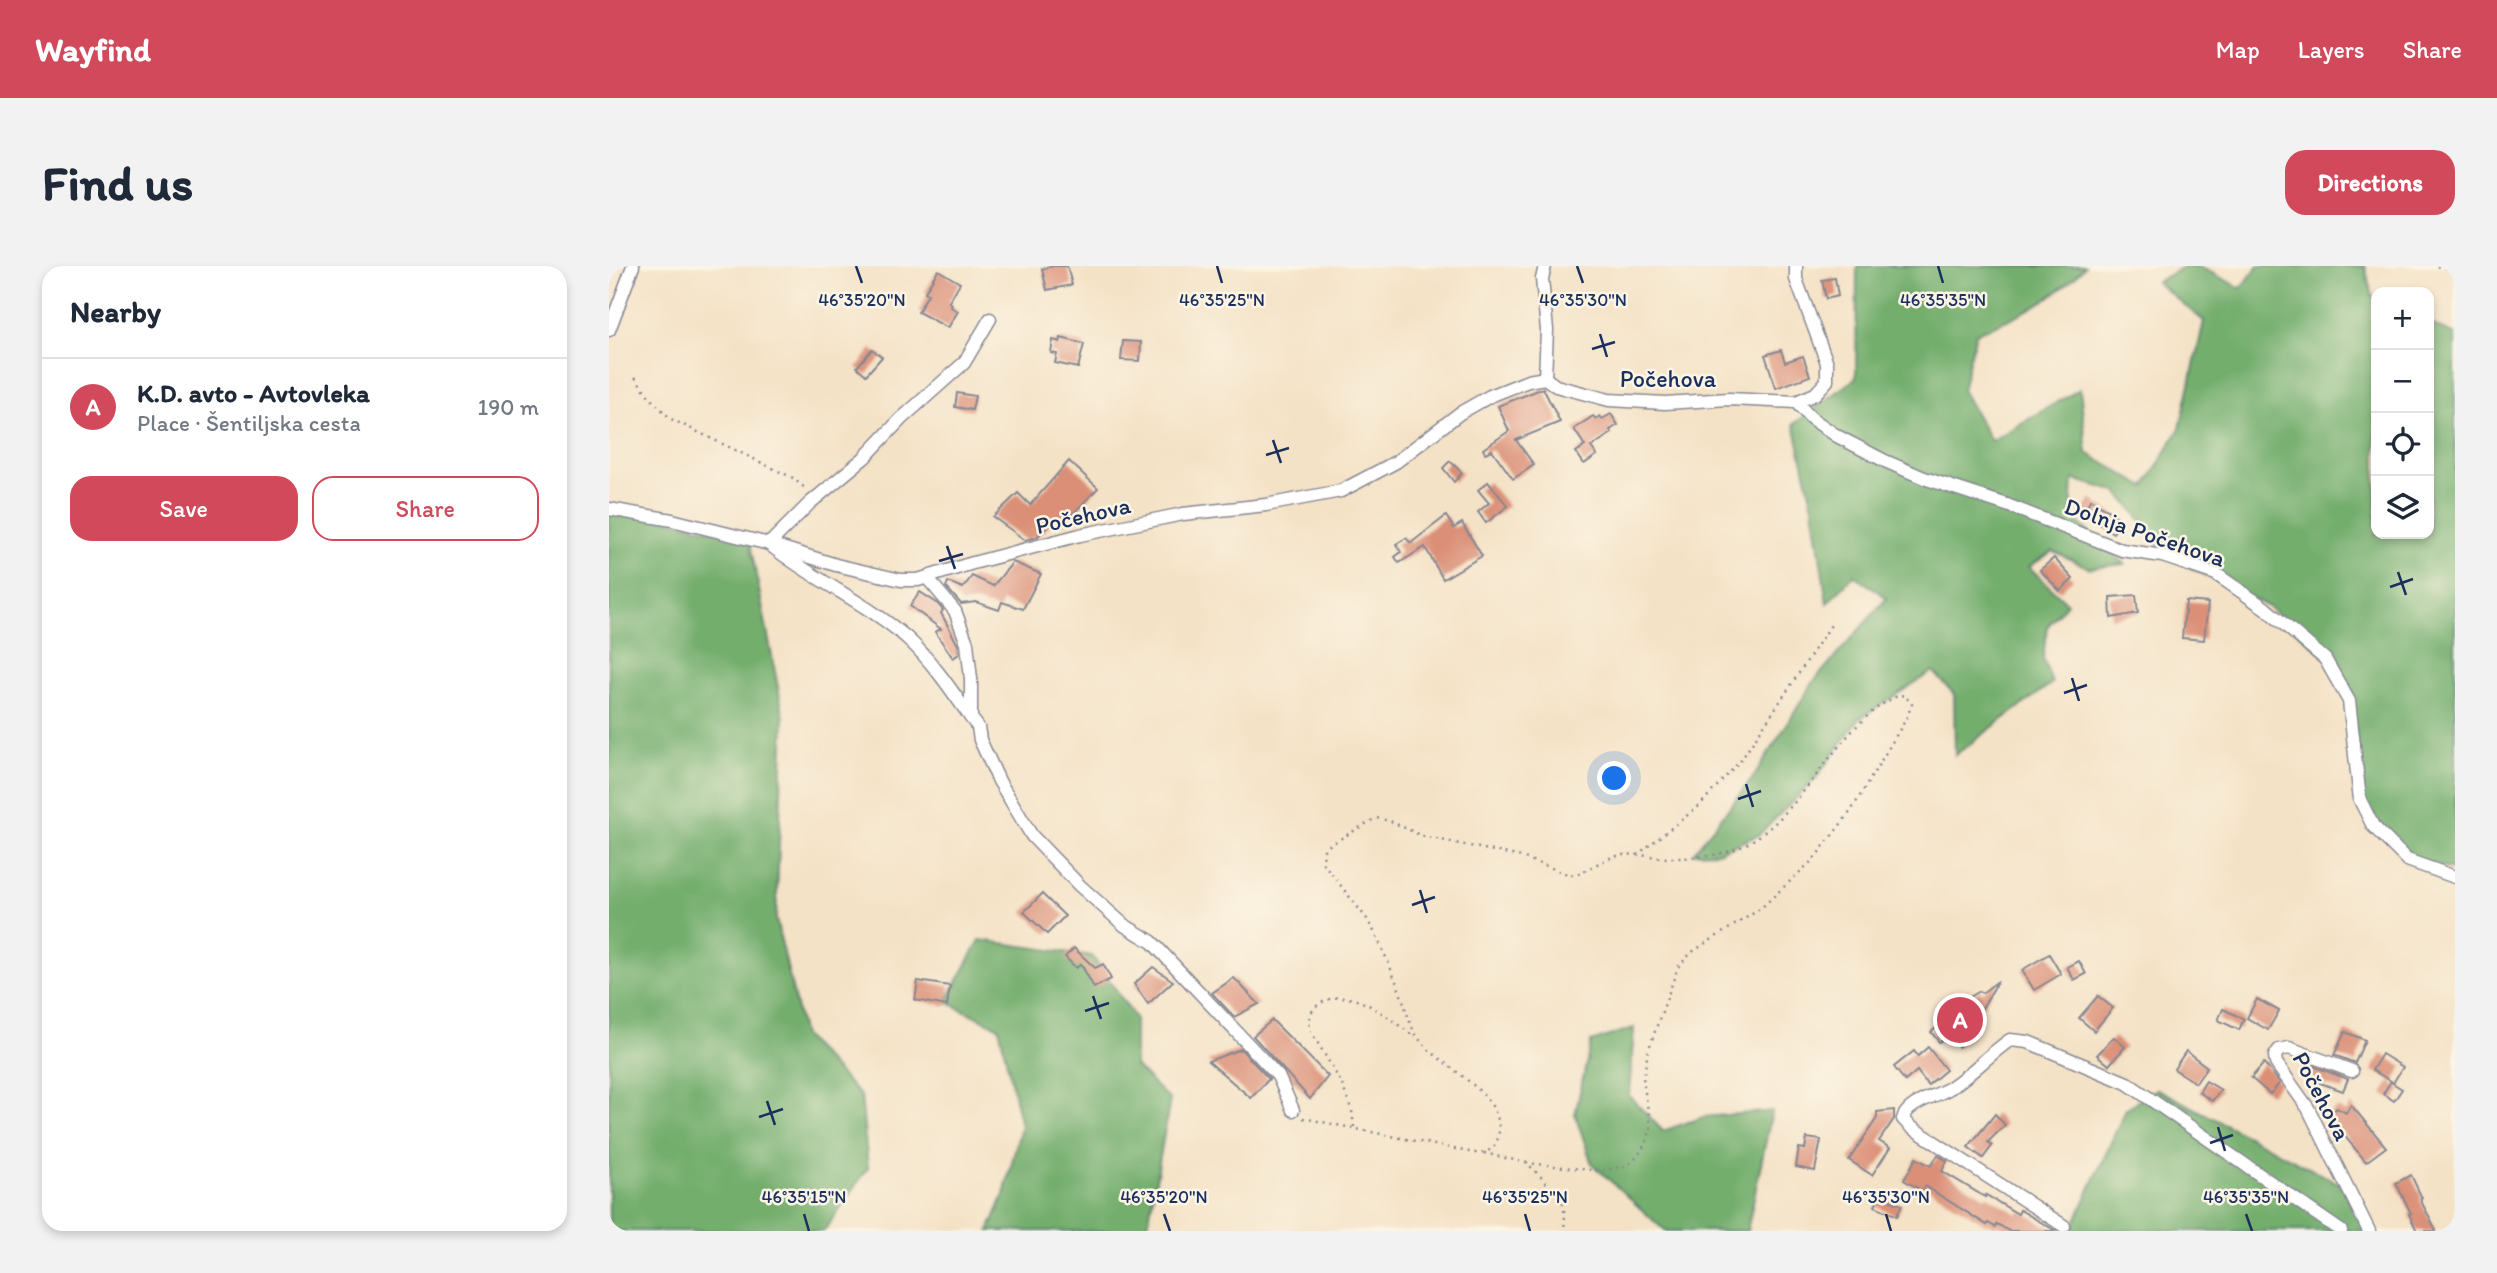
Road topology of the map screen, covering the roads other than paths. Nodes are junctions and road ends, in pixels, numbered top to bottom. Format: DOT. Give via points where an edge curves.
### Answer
graph roads {
  1 [pos="633,266"];
  2 [pos="1545,266"];
  3 [pos="1796,266"];
  4 [pos="990,319"];
  5 [pos="609,330"];
  6 [pos="1545,378"];
  7 [pos="1796,402"];
  8 [pos="609,509"];
  9 [pos="769,544"];
  10 [pos="928,579"];
  11 [pos="971,718"];
  12 [pos="2455,877"];
  13 [pos="2352,1071"];
  14 [pos="1293,1110"];
  15 [pos="2064,1226"];
  16 [pos="2341,1231"];
  17 [pos="2369,1231"];
  1 -- 5 [label="street"];
  2 -- 6 [label="street"];
  3 -- 7 [label="street" via="1796,279 1827,363 1827,381 1815,394"];
  4 -- 9 [label="street" via="964,363"];
  6 -- 7 [label="street, Počehova" via="1556,386 1609,400"];
  6 -- 10 [label="street, Počehova" via="1503,391 1460,413 1396,461 1341,491 1183,514 1080,535"];
  7 -- 12 [label="street, Dolnja Počehova" via="1837,436 1885,461 2122,550 2162,556 2215,574 2265,608 2325,659 2349,701 2360,800 2373,826 2407,860"];
  8 -- 9 [label="street, Počehova"];
  9 -- 10 [label="street, Počehova" via="901,580"];
  9 -- 11 [label="street" via="908,639"];
  10 -- 11 [label="street" via="955,611 967,643"];
  11 -- 14 [label="street" via="999,781 1032,836 1080,886 1152,943 1278,1076"];
  13 -- 17 [label="street, Počehova" via="2289,1048 2275,1056 2308,1108"];
  15 -- 16 [label="street" via="1911,1128 1904,1114 1950,1088 2010,1040 2028,1042 2127,1083"];
}
